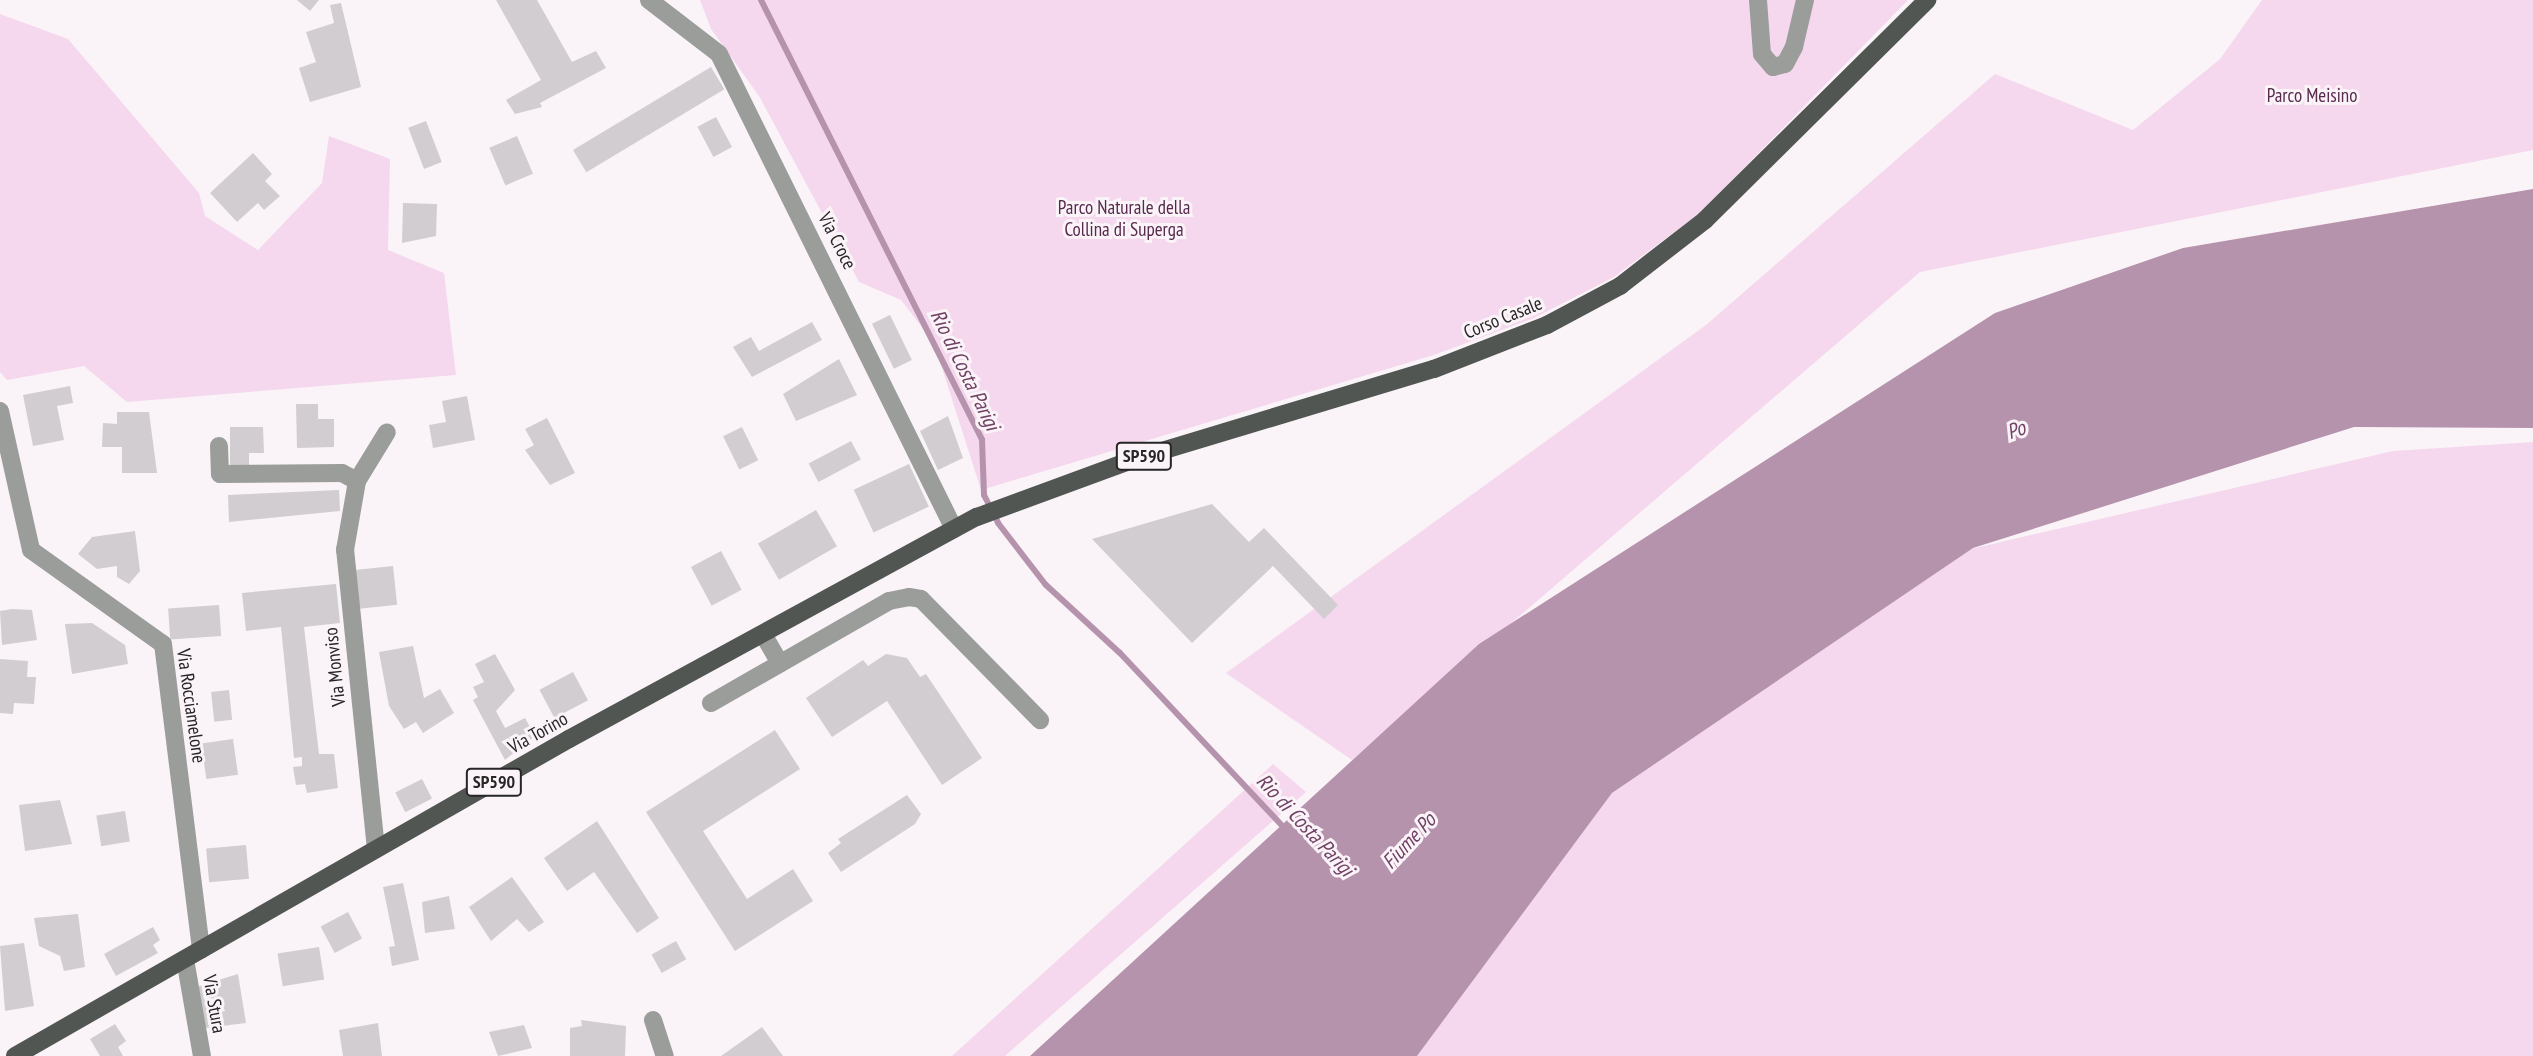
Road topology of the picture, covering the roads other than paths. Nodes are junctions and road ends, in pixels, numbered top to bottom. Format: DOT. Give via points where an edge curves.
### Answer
graph roads {
  1 [pos="649,0"];
  2 [pos="1758,0"];
  3 [pos="1805,0"];
  4 [pos="1927,0"];
  5 [pos="0,411"];
  6 [pos="387,432"];
  7 [pos="219,446"];
  8 [pos="357,481"];
  9 [pos="977,517"];
  10 [pos="954,529"];
  11 [pos="763,634"];
  12 [pos="780,663"];
  13 [pos="711,703"];
  14 [pos="1040,720"];
  15 [pos="376,849"];
  16 [pos="201,950"];
  17 [pos="185,959"];
  18 [pos="653,1020"];
  19 [pos="15,1056"];
  20 [pos="202,1056"];
  21 [pos="665,1056"];
  1 -- 10 [label="street, Via Croce" via="719,54"];
  2 -- 3 [label="street" via="1762,54 1773,67 1785,64 1794,47"];
  4 -- 9 [label="main road, Corso Casale / SP590" via="1705,220 1620,286 1522,335 1294,413 1135,459"];
  5 -- 16 [label="street, Via Rocciamelone" via="31,550 163,644"];
  6 -- 8 [label="street, Via Monviso"];
  7 -- 8 [label="street" via="220,474 342,473"];
  8 -- 15 [label="street, Via Monviso" via="345,550"];
  9 -- 10 [label="main road, Via Torino / SP590"];
  10 -- 11 [label="main road, Via Torino / SP590"];
  11 -- 12 [label="street"];
  11 -- 15 [label="main road, Via Torino / SP590"];
  12 -- 13 [label="street"];
  12 -- 14 [label="street" via="889,601 921,599 960,633"];
  15 -- 16 [label="main road, Via Torino / SP590"];
  16 -- 17 [label="main road, Via Torino / SP590"];
  17 -- 19 [label="main road, Via Torino / SP590"];
  17 -- 20 [label="street, Via Stura"];
  18 -- 21 [label="street"];
}
